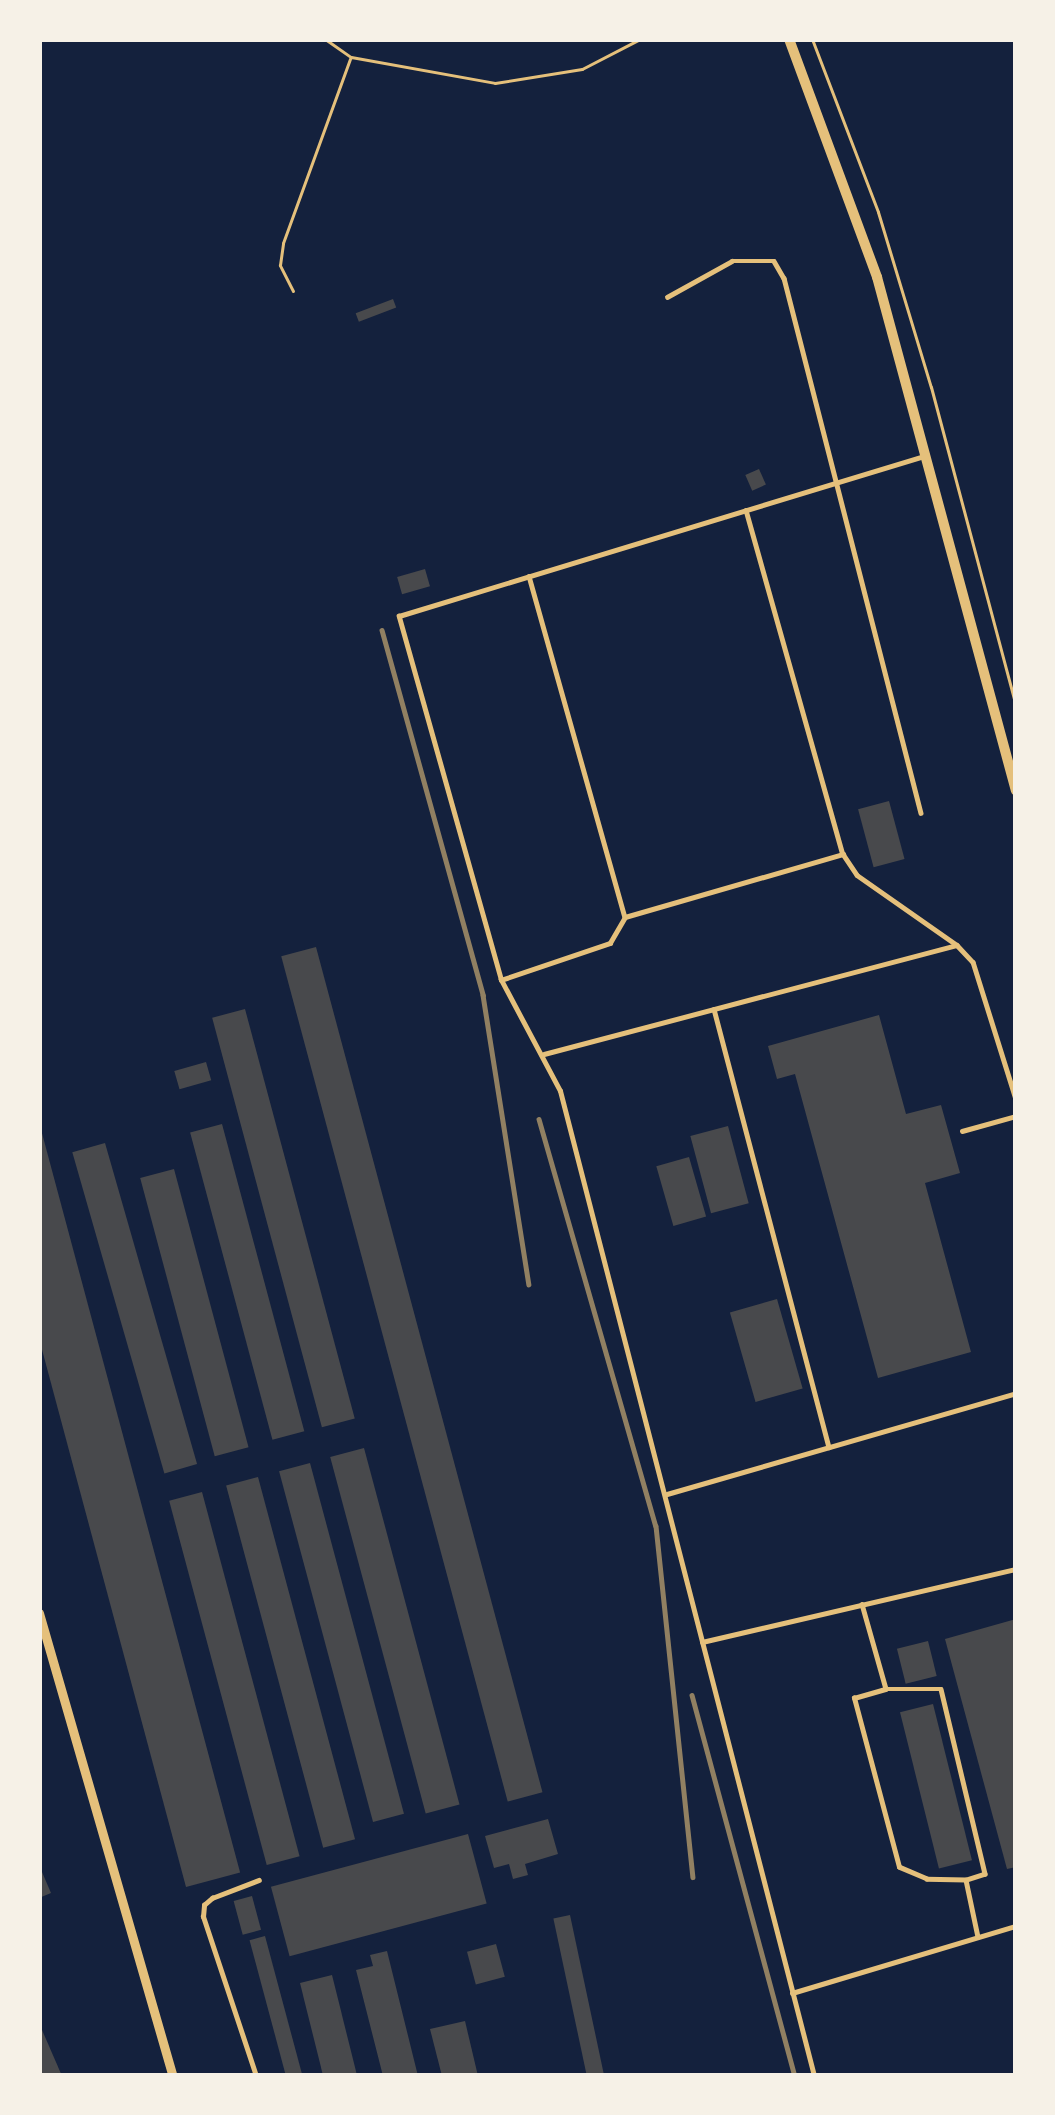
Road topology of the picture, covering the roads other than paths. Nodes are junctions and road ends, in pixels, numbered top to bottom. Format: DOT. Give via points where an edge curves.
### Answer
graph roads {
  1 [pos="789,39"];
  2 [pos="667,298"];
  3 [pos="925,456"];
  4 [pos="841,484"];
  5 [pos="746,508"];
  6 [pos="529,576"];
  7 [pos="1016,791"];
  8 [pos="922,813"];
  9 [pos="843,854"];
  10 [pos="626,917"];
  11 [pos="957,945"];
  12 [pos="501,980"];
  13 [pos="714,1009"];
  14 [pos="544,1054"];
  15 [pos="1016,1100"];
  16 [pos="1016,1116"];
  17 [pos="962,1131"];
  18 [pos="1016,1394"];
  19 [pos="829,1448"];
  20 [pos="667,1494"];
  21 [pos="1016,1569"];
  22 [pos="862,1604"];
  23 [pos="39,1613"];
  24 [pos="702,1642"];
  25 [pos="886,1690"];
  26 [pos="259,1880"];
  27 [pos="966,1880"];
  28 [pos="1016,1926"];
  29 [pos="979,1937"];
  30 [pos="790,1994"];
  31 [pos="172,2076"];
  32 [pos="256,2076"];
  33 [pos="814,2076"];
  1 -- 3 [label="street" via="877,277"];
  2 -- 4 [label="lane" via="732,261 774,261"];
  3 -- 4 [label="lane"];
  3 -- 7 [label="street"];
  4 -- 5 [label="lane"];
  4 -- 8 [label="lane"];
  5 -- 6 [label="lane"];
  5 -- 9 [label="lane"];
  6 -- 10 [label="lane"];
  6 -- 12 [label="lane" via="399,616"];
  9 -- 10 [label="lane"];
  9 -- 11 [label="lane" via="871,886"];
  10 -- 12 [label="lane" via="610,943"];
  11 -- 13 [label="lane"];
  11 -- 15 [label="lane" via="974,962 988,998"];
  12 -- 14 [label="lane"];
  13 -- 14 [label="lane"];
  13 -- 19 [label="lane"];
  14 -- 20 [label="lane"];
  16 -- 17 [label="lane"];
  18 -- 19 [label="lane"];
  19 -- 20 [label="lane"];
  20 -- 24 [label="lane"];
  21 -- 22 [label="lane"];
  22 -- 24 [label="lane"];
  22 -- 25 [label="lane"];
  23 -- 31 [label="street"];
  24 -- 30 [label="lane"];
  25 -- 27 [label="lane" via="940,1689 985,1874"];
  25 -- 27 [label="lane" via="854,1699 899,1867 927,1879"];
  26 -- 32 [label="lane" via="203,1905"];
  27 -- 29 [label="lane"];
  28 -- 29 [label="lane"];
  29 -- 30 [label="lane"];
  30 -- 33 [label="lane"];
}
